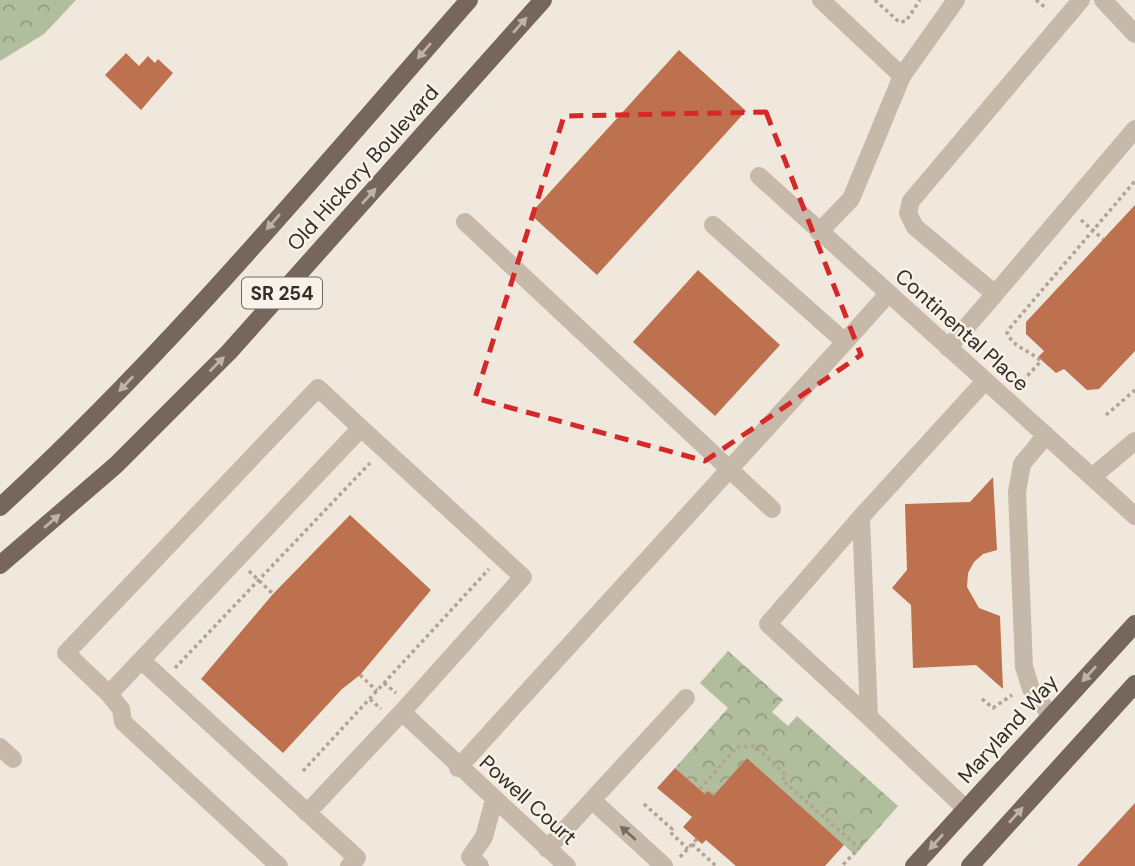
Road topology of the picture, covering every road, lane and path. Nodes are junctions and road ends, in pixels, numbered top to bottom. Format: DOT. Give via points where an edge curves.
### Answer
graph roads {
  1 [pos="469,0"];
  2 [pos="543,0"];
  3 [pos="821,0"];
  4 [pos="875,0"];
  5 [pos="920,0"];
  6 [pos="956,0"];
  7 [pos="1081,0"];
  8 [pos="1103,0"];
  9 [pos="1135,34"];
  10 [pos="902,76"];
  11 [pos="1135,129"];
  12 [pos="759,176"];
  13 [pos="1135,181"];
  14 [pos="1068,209"];
  15 [pos="465,222"];
  16 [pos="713,225"];
  17 [pos="1093,230"];
  18 [pos="819,232"];
  19 [pos="1103,239"];
  20 [pos="888,294"];
  21 [pos="995,294"];
  22 [pos="845,342"];
  23 [pos="948,348"];
  24 [pos="985,381"];
  25 [pos="1135,390"];
  26 [pos="1006,400"];
  27 [pos="1106,415"];
  28 [pos="362,428"];
  29 [pos="1046,435"];
  30 [pos="1135,441"];
  31 [pos="384,449"];
  32 [pos="729,469"];
  33 [pos="1092,477"];
  34 [pos="0,507"];
  35 [pos="772,509"];
  36 [pos="1135,516"];
  37 [pos="862,517"];
  38 [pos="501,556"];
  39 [pos="236,560"];
  40 [pos="0,565"];
  41 [pos="258,580"];
  42 [pos="273,594"];
  43 [pos="1135,624"];
  44 [pos="141,660"];
  45 [pos="360,675"];
  46 [pos="163,681"];
  47 [pos="1028,684"];
  48 [pos="1135,684"];
  49 [pos="377,691"];
  50 [pos="109,694"];
  51 [pos="686,698"];
  52 [pos="982,699"];
  53 [pos="402,712"];
  54 [pos="1051,716"];
  55 [pos="869,717"];
  56 [pos="458,768"];
  57 [pos="303,771"];
  58 [pos="700,789"];
  59 [pos="494,800"];
  60 [pos="592,800"];
  61 [pos="644,804"];
  62 [pos="966,809"];
  63 [pos="307,813"];
  64 [pos="697,839"];
  65 [pos="692,844"];
  66 [pos="547,849"];
  67 [pos="688,849"];
  68 [pos="279,866"];
  69 [pos="349,866"];
  70 [pos="481,866"];
  71 [pos="566,866"];
  72 [pos="664,866"];
  73 [pos="672,866"];
  74 [pos="716,866"];
  75 [pos="842,866"];
  76 [pos="914,866"];
  77 [pos="970,866"];
  1 -- 34 [label="main road, Old Hickory Boulevard / SR 254, one-way" via="173,334 83,430"];
  40 -- 2 [label="main road, Old Hickory Boulevard / SR 254, one-way" via="116,464 229,352"];
  3 -- 10 [label="street"];
  4 -- 5 [label="path" via="899,22 906,21"];
  6 -- 10 [label="street"];
  7 -- 21 [label="street" via="911,201 915,227"];
  8 -- 9 [label="street"];
  10 -- 18 [label="street" via="851,199"];
  11 -- 14 [label="street"];
  12 -- 18 [label="street, Continental Place"];
  13 -- 17 [label="path"];
  14 -- 17 [label="path"];
  14 -- 21 [label="street"];
  15 -- 32 [label="street"];
  16 -- 22 [label="street"];
  17 -- 19 [label="path"];
  17 -- 26 [label="path" via="1009,329 1013,342 1041,360"];
  18 -- 20 [label="street, Continental Place"];
  20 -- 22 [label="street"];
  20 -- 23 [label="street, Continental Place"];
  21 -- 23 [label="street"];
  22 -- 32 [label="street"];
  23 -- 24 [label="street, Continental Place"];
  24 -- 26 [label="street, Continental Place"];
  24 -- 37 [label="street"];
  25 -- 27 [label="path"];
  26 -- 29 [label="street, Continental Place"];
  28 -- 31 [label="street"];
  28 -- 39 [label="street"];
  28 -- 50 [label="street" via="318,388 94,623 66,653"];
  29 -- 33 [label="street, Continental Place"];
  29 -- 47 [label="street" via="1022,464 1018,478"];
  30 -- 33 [label="street"];
  31 -- 38 [label="street"];
  31 -- 41 [label="path"];
  32 -- 35 [label="street"];
  32 -- 56 [label="street"];
  33 -- 36 [label="street, Continental Place"];
  37 -- 55 [label="street"];
  37 -- 55 [label="street" via="768,624"];
  38 -- 49 [label="path"];
  38 -- 53 [label="street" via="523,577"];
  39 -- 41 [label="path"];
  39 -- 44 [label="street"];
  41 -- 42 [label="path"];
  41 -- 46 [label="path"];
  43 -- 54 [label="main road, Maryland Way, one-way"];
  44 -- 46 [label="street"];
  44 -- 50 [label="street"];
  45 -- 49 [label="path"];
  46 -- 63 [label="street"];
  47 -- 52 [label="path" via="993,708"];
  47 -- 54 [label="street"];
  77 -- 48 [label="main road, one-way"];
  49 -- 57 [label="path"];
  50 -- 68 [label="street" via="121,709 123,722"];
  51 -- 60 [label="street"];
  53 -- 56 [label="street, Powell Court"];
  53 -- 63 [label="street"];
  54 -- 62 [label="main road, Maryland Way"];
  55 -- 62 [label="street"];
  56 -- 59 [label="street, Powell Court"];
  58 -- 75 [label="path" via="737,747 755,746 786,775 782,780 859,848"];
  59 -- 66 [label="street, Powell Court"];
  59 -- 70 [label="street" via="484,837 470,857"];
  60 -- 66 [label="street"];
  72 -- 60 [label="street, one-way"];
  61 -- 67 [label="path"];
  62 -- 76 [label="main road, Maryland Way, one-way"];
  63 -- 69 [label="street" via="357,858"];
  64 -- 65 [label="path"];
  65 -- 67 [label="path"];
  65 -- 74 [label="path"];
  66 -- 71 [label="street, Powell Court"];
  67 -- 73 [label="path"];
}
